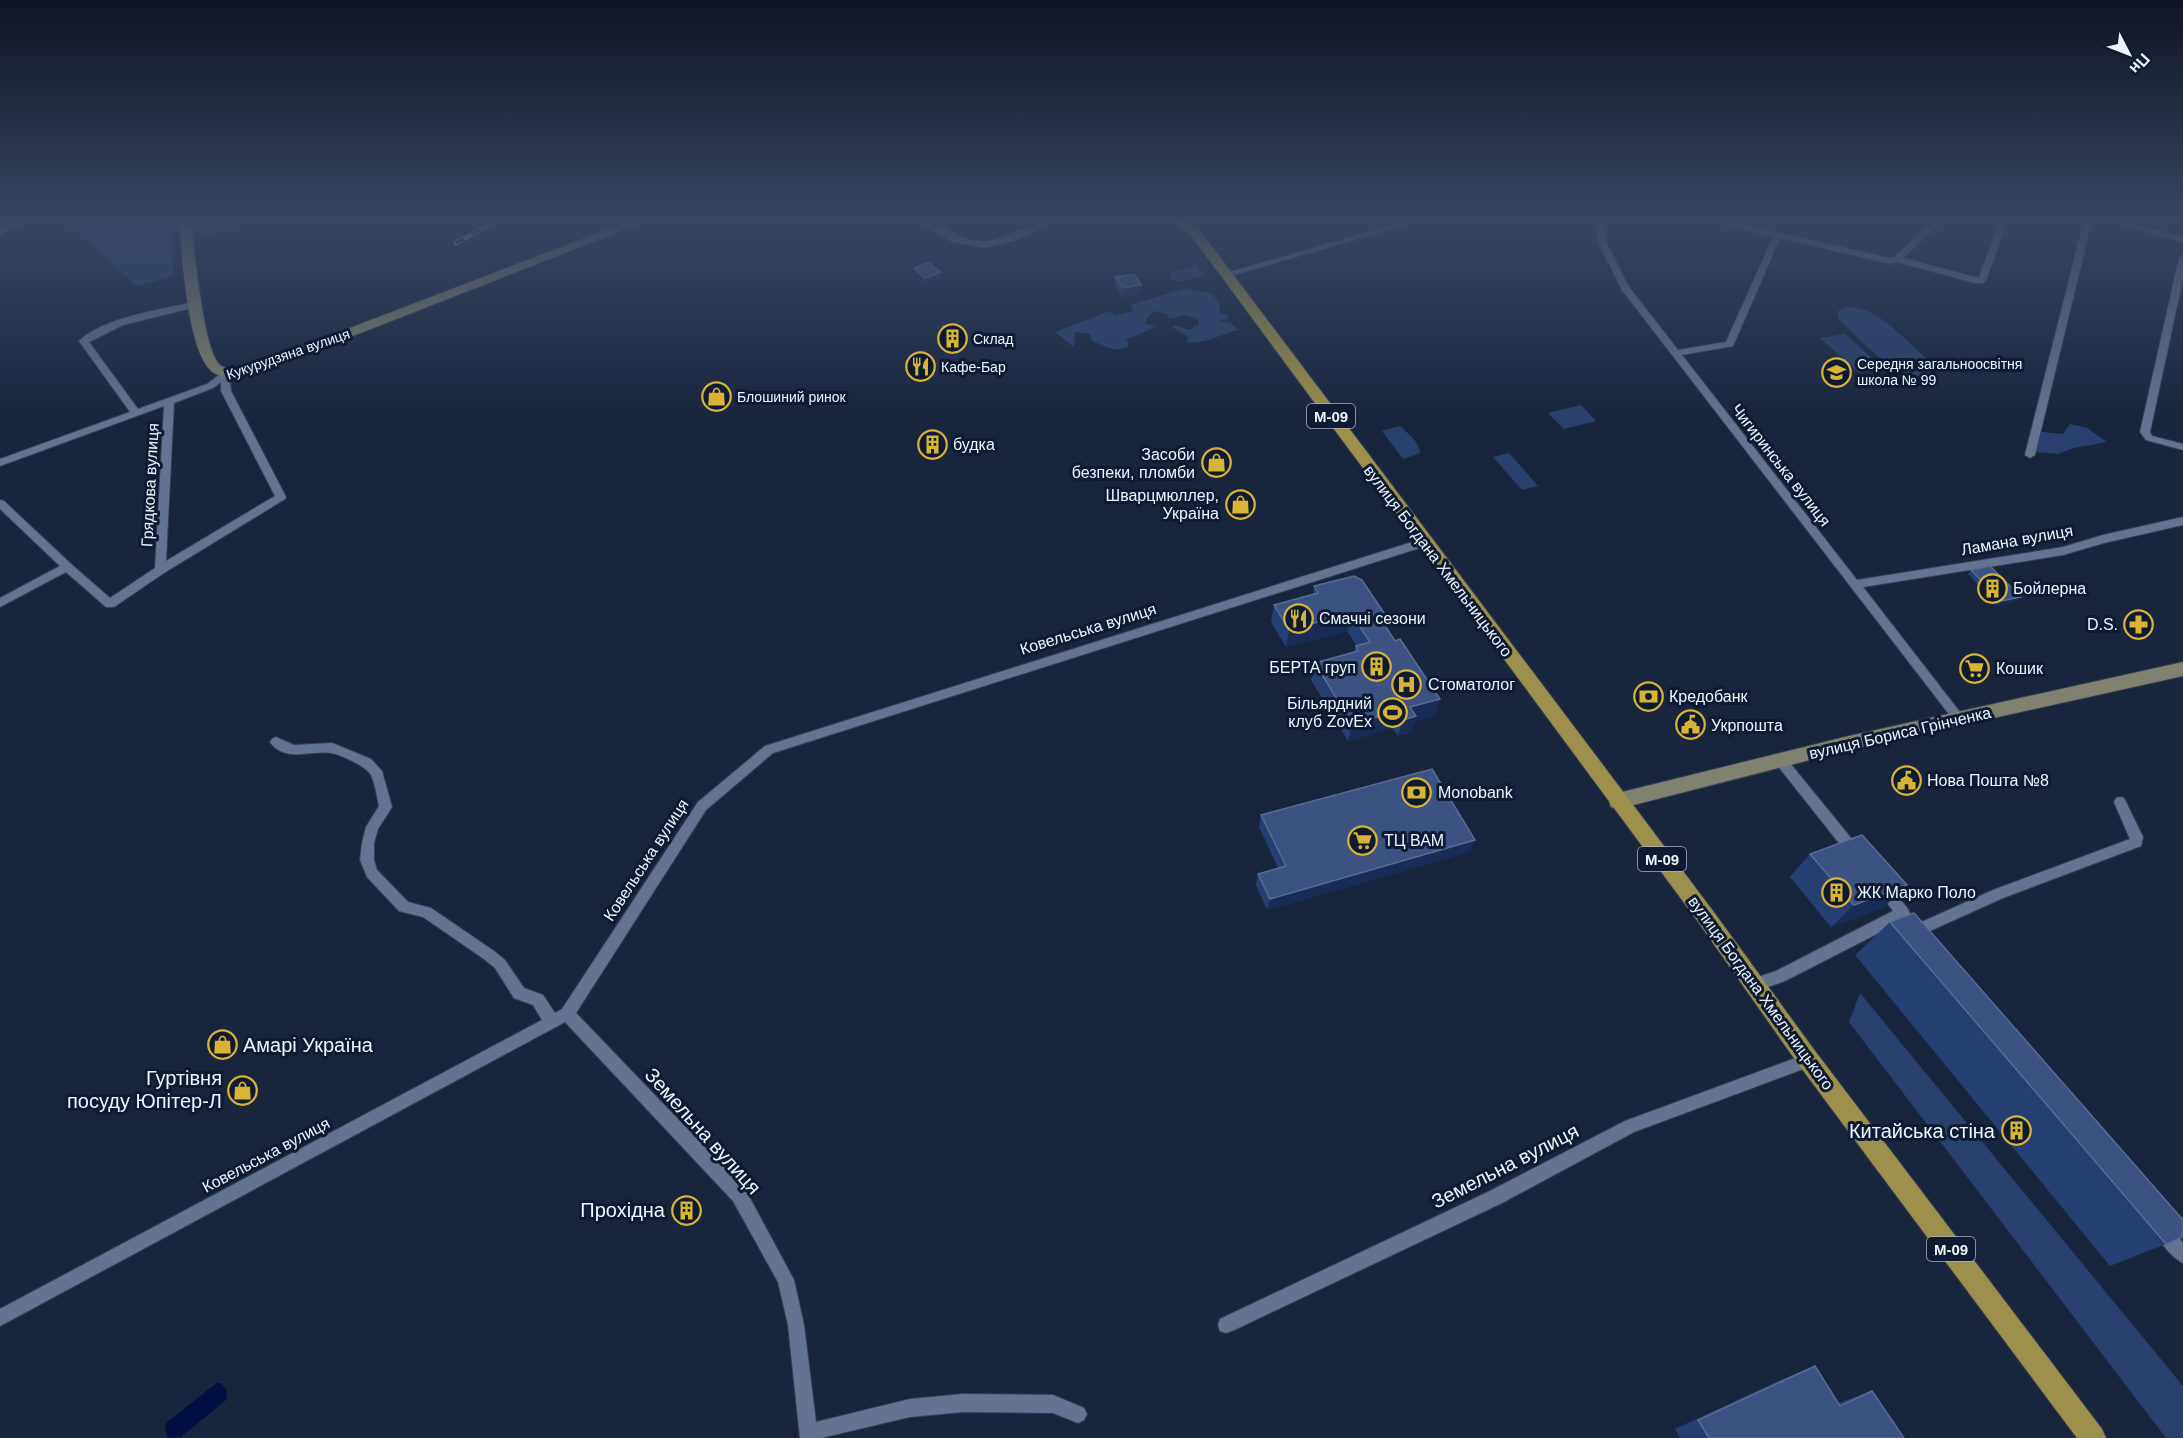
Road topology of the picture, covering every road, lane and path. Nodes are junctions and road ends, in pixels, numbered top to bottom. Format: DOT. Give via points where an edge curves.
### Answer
graph roads {
  1 [pos="192,287"];
  2 [pos="469,287"];
  3 [pos="1237,287"];
  4 [pos="1625,287"];
  5 [pos="1755,287"];
  6 [pos="2072,287"];
  7 [pos="2177,287"];
  8 [pos="194,305"];
  9 [pos="1676,353"];
  10 [pos="226,374"];
  11 [pos="170,401"];
  12 [pos="136,413"];
  13 [pos="2183,447"];
  14 [pos="2031,455"];
  15 [pos="0,463"];
  16 [pos="0,503"];
  17 [pos="2183,521"];
  18 [pos="1425,542"];
  19 [pos="67,567"];
  20 [pos="160,570"];
  21 [pos="1855,584"];
  22 [pos="0,603"];
  23 [pos="2183,669"];
  24 [pos="1959,719"];
  25 [pos="276,742"];
  26 [pos="1781,761"];
  27 [pos="1618,801"];
  28 [pos="2120,802"];
  29 [pos="1860,860"];
  30 [pos="1875,878"];
  31 [pos="1903,913"];
  32 [pos="1911,933"];
  33 [pos="1925,950"];
  34 [pos="1754,986"];
  35 [pos="567,1014"];
  36 [pos="552,1022"];
  37 [pos="1809,1060"];
  38 [pos="2153,1220"];
  39 [pos="2183,1255"];
  40 [pos="0,1318"];
  41 [pos="1226,1325"];
  42 [pos="1078,1414"];
  43 [pos="809,1435"];
  44 [pos="2093,1438"];
  1 -- 8 [label="main road"];
  2 -- 10 [label="main road, Кукурудзяна вулиця" via="261,367"];
  3 -- 18 [label="main road, вулиця Богдана Хмельницького / М-09"];
  4 -- 9 [label="street, Чигиринська вулиця"];
  5 -- 9 [label="street" via="1730,344"];
  6 -- 14 [label="street"];
  7 -- 13 [label="street" via="2145,432 2149,438"];
  8 -- 10 [label="main road" via="210,362"];
  8 -- 12 [label="street" via="125,323 84,340"];
  9 -- 21 [label="street, Чигиринська вулиця"];
  10 -- 11 [label="street, Кукурудзяна вулиця" via="210,386"];
  10 -- 20 [label="street" via="226,391 281,497"];
  11 -- 12 [label="street, Кукурудзяна вулиця"];
  11 -- 20 [label="street, Грядкова вулиця"];
  12 -- 15 [label="street, Кукурудзяна вулиця"];
  16 -- 19 [label="street"];
  17 -- 21 [label="street, Ламана вулиця" via="2063,551"];
  18 -- 27 [label="main road, вулиця Богдана Хмельницького / М-09"];
  18 -- 35 [label="street, Ковельська вулиця" via="769,749 702,806"];
  19 -- 20 [label="street" via="110,604"];
  19 -- 22 [label="street"];
  21 -- 24 [label="street, Чигиринська вулиця"];
  23 -- 24 [label="main road, вулиця Бориса Грінченка"];
  24 -- 26 [label="main road, вулиця Бориса Грінченка"];
  25 -- 36 [label="street" via="293,750 332,748 376,771 386,807 372,827 368,843 367,860 372,873 404,907 426,912 500,964 519,993 538,1000"];
  26 -- 27 [label="main road, вулиця Бориса Грінченка"];
  26 -- 29 [label="street"];
  27 -- 34 [label="main road, вулиця Богдана Хмельницького / М-09"];
  28 -- 32 [label="street" via="2136,842 1998,894"];
  30 -- 31 [label="street"];
  31 -- 32 [label="street"];
  31 -- 34 [label="street"];
  32 -- 33 [label="street"];
  34 -- 37 [label="main road, вулиця Богдана Хмельницького / М-09"];
  35 -- 36 [label="street, Ковельська вулиця"];
  35 -- 43 [label="street, Земельна вулиця" via="739,1195 786,1280 796,1325"];
  36 -- 40 [label="street, Ковельська вулиця"];
  37 -- 41 [label="street, Земельна вулиця" via="1630,1126 1496,1197"];
  37 -- 44 [label="main road, вулиця Богдана Хмельницького / М-09"];
  38 -- 39 [label="street"];
  42 -- 43 [label="street, Земельна вулиця" via="1053,1404 963,1403 910,1408"];
}
